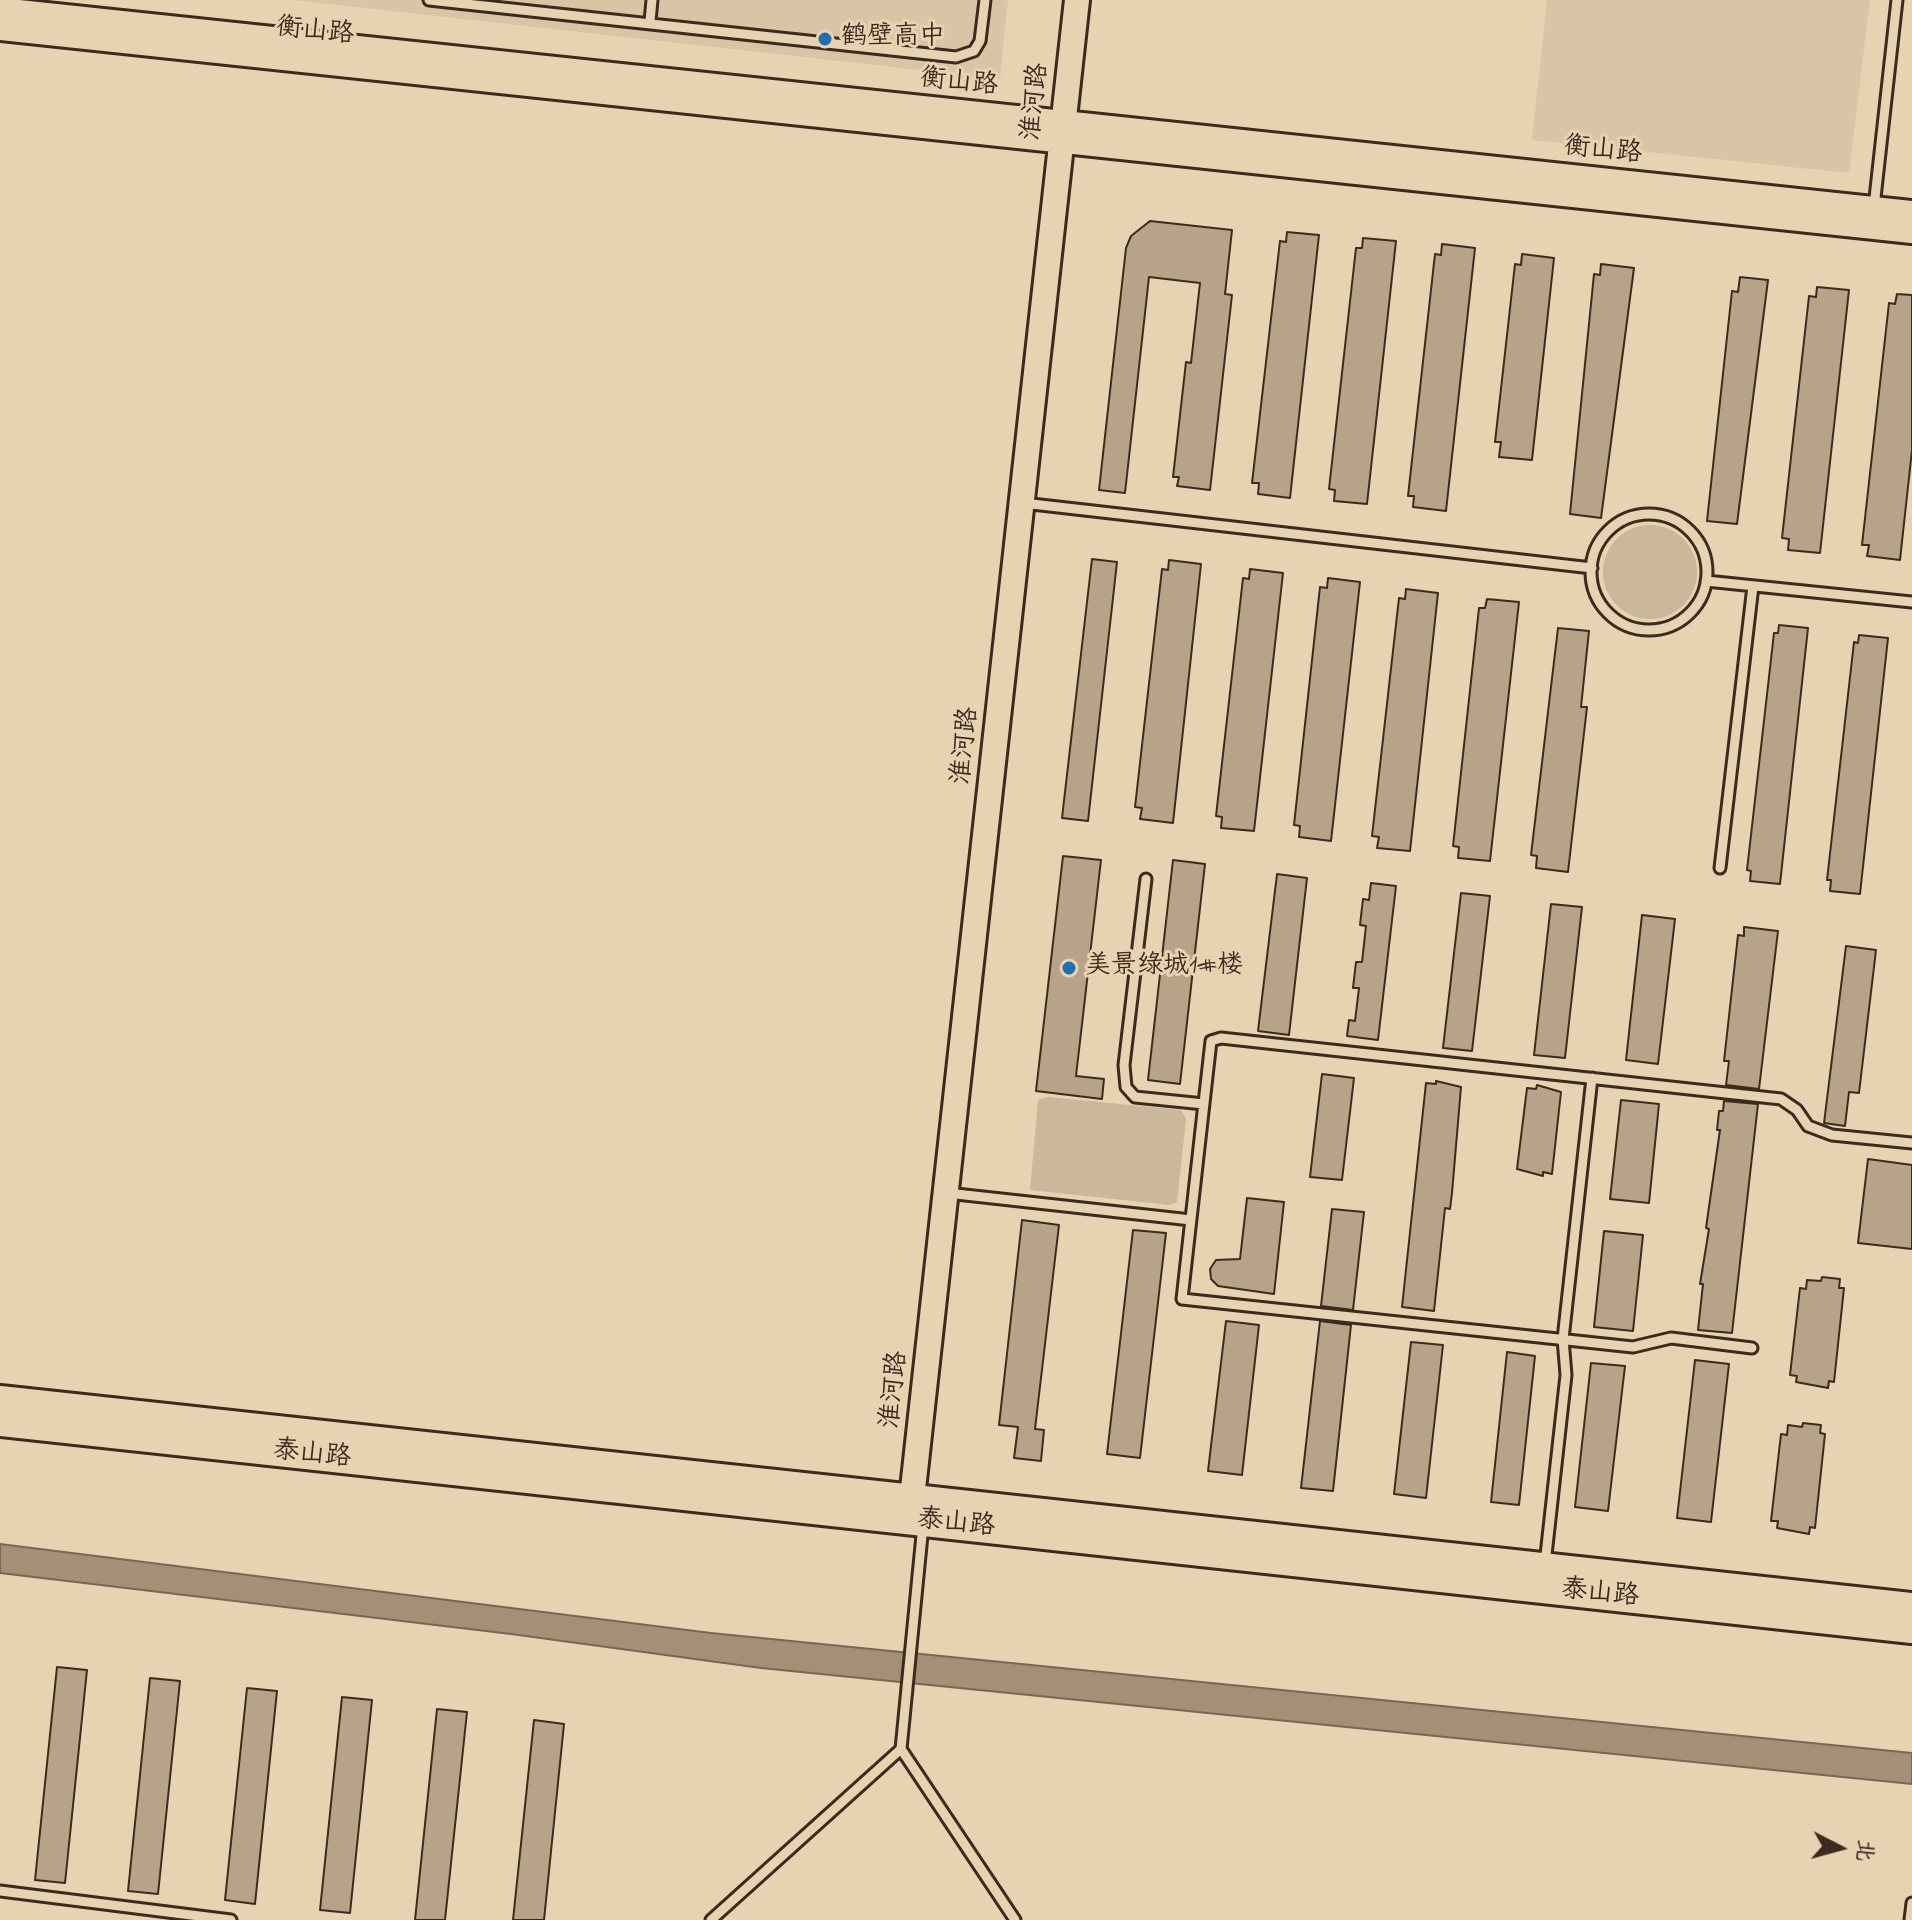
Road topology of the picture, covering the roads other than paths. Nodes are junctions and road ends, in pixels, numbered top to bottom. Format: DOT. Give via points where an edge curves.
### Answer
graph roads {
  1 [pos="429,0"];
  2 [pos="652,0"];
  3 [pos="985,0"];
  4 [pos="1077,0"];
  5 [pos="1897,0"];
  6 [pos="650,21"];
  7 [pos="4,22"];
  8 [pos="1062,132"];
  9 [pos="1874,209"];
  10 [pos="1912,213"];
  11 [pos="1912,231"];
  12 [pos="1022,503"];
  13 [pos="1592,568"];
  14 [pos="1706,581"];
  15 [pos="1753,586"];
  16 [pos="1912,602"];
  17 [pos="1720,868"];
  18 [pos="1146,879"];
  19 [pos="1592,1078"];
  20 [pos="1204,1104"];
  21 [pos="1912,1143"];
  22 [pos="946,1193"];
  23 [pos="1191,1220"];
  24 [pos="1563,1339"];
  25 [pos="1752,1348"];
  26 [pos="0,1400"];
  27 [pos="0,1422"];
  28 [pos="918,1510"];
  29 [pos="1544,1567"];
  30 [pos="1912,1607"];
  31 [pos="1912,1629"];
  32 [pos="901,1749"];
  33 [pos="0,1891"];
  34 [pos="1912,1903"];
  35 [pos="231,1920"];
  36 [pos="711,1920"];
  37 [pos="1015,1920"];
  38 [pos="1910,1920"];
  1 -- 6 [label="lane"];
  2 -- 6 [label="lane"];
  3 -- 6 [label="lane" via="980,41 974,51 956,57"];
  4 -- 8 [label="street, 淮河路"];
  5 -- 9 [label="lane"];
  7 -- 8 [label="street, 衡山路"];
  8 -- 9 [label="street, 衡山路"];
  8 -- 11 [label="street, 衡山路"];
  8 -- 12 [label="street, 淮河路"];
  9 -- 10 [label="street, 衡山路"];
  12 -- 13 [label="lane"];
  12 -- 22 [label="street, 淮河路"];
  13 -- 14 [label="lane" via="1595,591 1609,613 1644,629 1680,621 1698,603"];
  13 -- 14 [label="lane" via="1596,550 1612,528 1650,514 1676,520 1694,536 1705,557"];
  14 -- 15 [label="lane"];
  15 -- 16 [label="lane"];
  15 -- 17 [label="lane"];
  18 -- 20 [label="lane" via="1124,1065 1126,1087 1135,1097"];
  19 -- 20 [label="lane" via="1221,1038 1211,1041"];
  19 -- 21 [label="lane" via="1781,1099 1808,1126 1832,1135"];
  19 -- 24 [label="lane"];
  20 -- 23 [label="lane"];
  22 -- 23 [label="lane"];
  22 -- 28 [label="street, 淮河路"];
  23 -- 24 [label="lane" via="1182,1299"];
  24 -- 25 [label="lane" via="1633,1347 1671,1338"];
  24 -- 29 [label="lane" via="1566,1375"];
  26 -- 28 [label="main road, 泰山路"];
  27 -- 28 [label="main road, 泰山路"];
  28 -- 29 [label="main road, 泰山路"];
  28 -- 31 [label="main road, 泰山路"];
  28 -- 32 [label="lane"];
  29 -- 30 [label="main road, 泰山路"];
  32 -- 36 [label="lane"];
  32 -- 37 [label="lane"];
  33 -- 35 [label="lane"];
  34 -- 38 [label="lane"];
}
